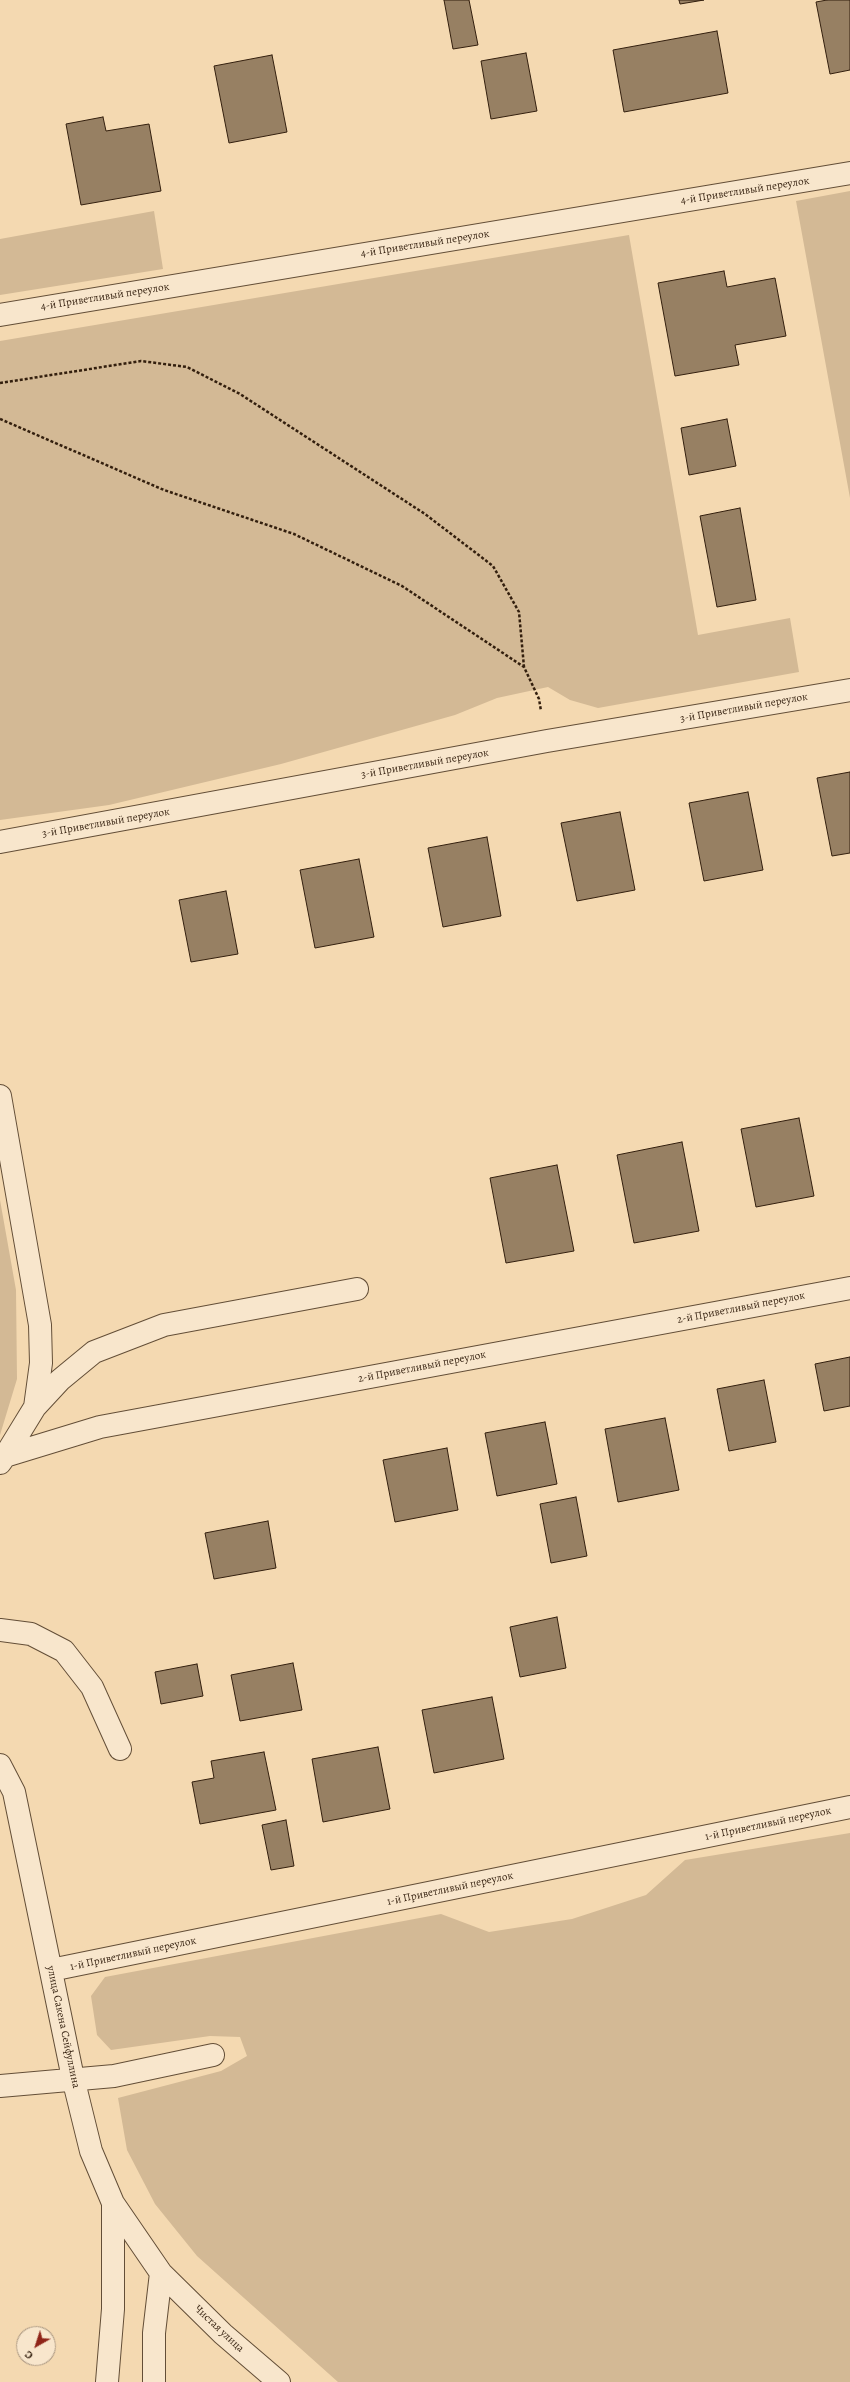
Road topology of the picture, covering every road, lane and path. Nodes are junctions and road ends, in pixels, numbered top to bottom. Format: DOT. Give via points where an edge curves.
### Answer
graph roads {
  1 [pos="850,174"];
  2 [pos="0,315"];
  3 [pos="0,383"];
  4 [pos="0,419"];
  5 [pos="524,667"];
  6 [pos="850,690"];
  7 [pos="547,741"];
  8 [pos="0,842"];
  9 [pos="0,1096"];
  10 [pos="850,1288"];
  11 [pos="357,1289"];
  12 [pos="35,1407"];
  13 [pos="2,1460"];
  14 [pos="0,1630"];
  15 [pos="120,1749"];
  16 [pos="0,1765"];
  17 [pos="850,1807"];
  18 [pos="51,1970"];
  19 [pos="213,2055"];
  20 [pos="73,2078"];
  21 [pos="0,2086"];
  22 [pos="113,2203"];
  23 [pos="161,2274"];
  24 [pos="107,2382"];
  25 [pos="154,2382"];
  26 [pos="279,2382"];
  1 -- 2 [label="street, 4-й Приветливый переулок"];
  3 -- 5 [label="path" via="141,361 187,367 240,394 418,510 494,566 519,612"];
  4 -- 5 [label="path" via="164,490 301,538 402,586"];
  5 -- 7 [label="path" via="539,700"];
  6 -- 7 [label="street, 3-й Приветливый переулок"];
  7 -- 8 [label="street, 3-й Приветливый переулок"];
  9 -- 12 [label="street" via="40,1325 41,1363"];
  10 -- 13 [label="street, 2-й Приветливый переулок" via="100,1427"];
  11 -- 12 [label="street" via="164,1325 94,1352 60,1380"];
  12 -- 13 [label="street"];
  14 -- 15 [label="street" via="31,1634 64,1651 92,1687"];
  16 -- 18 [label="street, улица Сакена Сейфуллина" via="14,1792"];
  17 -- 18 [label="street, 1-й Приветливый переулок"];
  18 -- 20 [label="street, улица Сакена Сейфуллина"];
  19 -- 20 [label="street" via="114,2076"];
  20 -- 21 [label="street"];
  20 -- 22 [label="street, улица Сакена Сейфуллина" via="90,2151"];
  22 -- 23 [label="street, улица Сакена Сейфуллина"];
  22 -- 24 [label="street" via="113,2309"];
  23 -- 25 [label="street" via="154,2333"];
  23 -- 26 [label="street, Чистая улица" via="223,2334"];
}
